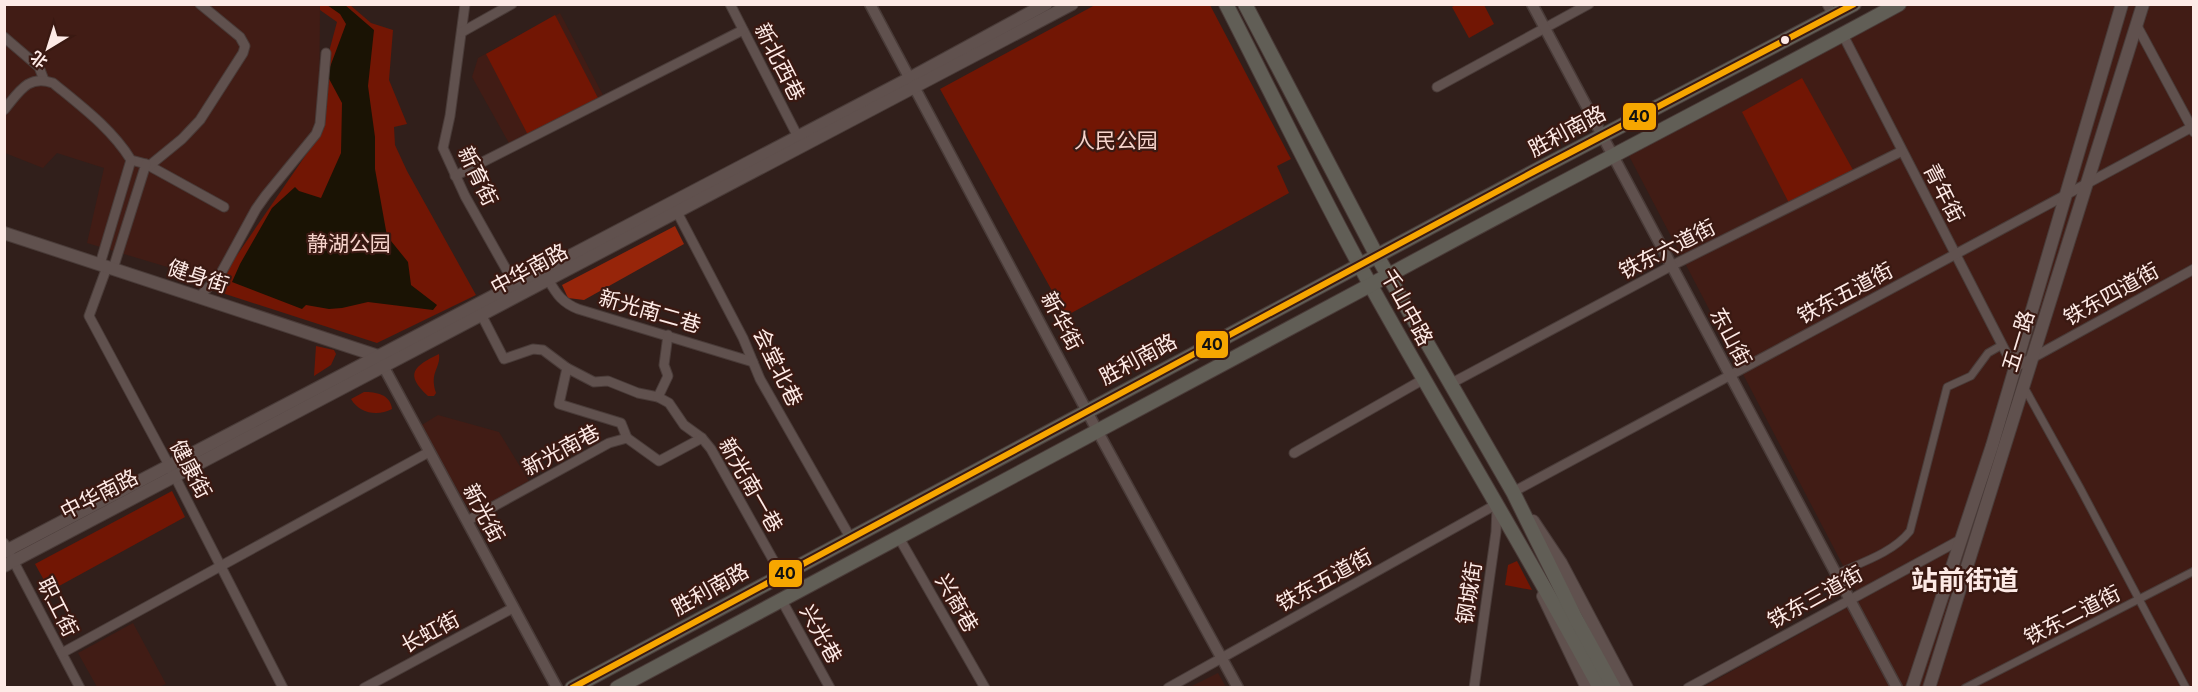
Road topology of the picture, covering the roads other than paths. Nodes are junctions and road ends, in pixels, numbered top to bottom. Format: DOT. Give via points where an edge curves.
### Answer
graph roads {
  1 [pos="200,4"];
  2 [pos="465,4"];
  3 [pos="512,4"];
  4 [pos="730,4"];
  5 [pos="870,4"];
  6 [pos="1046,4"];
  7 [pos="1072,4"];
  8 [pos="1226,4"];
  9 [pos="1245,4"];
  10 [pos="1532,4"];
  11 [pos="1589,4"];
  12 [pos="1854,4"];
  13 [pos="1899,4"];
  14 [pos="2122,4"];
  15 [pos="2143,4"];
  16 [pos="1830,10"];
  17 [pos="2137,26"];
  18 [pos="1545,29"];
  19 [pos="743,30"];
  20 [pos="462,32"];
  21 [pos="1843,35"];
  22 [pos="4,37"];
  23 [pos="326,53"];
  24 [pos="44,80"];
  25 [pos="913,83"];
  26 [pos="1437,87"];
  27 [pos="4,110"];
  28 [pos="2193,128"];
  29 [pos="1602,136"];
  30 [pos="798,137"];
  31 [pos="1902,151"];
  32 [pos="1613,157"];
  33 [pos="131,160"];
  34 [pos="148,165"];
  35 [pos="454,176"];
  36 [pos="2088,182"];
  37 [pos="2066,193"];
  38 [pos="224,207"];
  39 [pos="677,212"];
  40 [pos="4,233"];
  41 [pos="1955,254"];
  42 [pos="1377,256"];
  43 [pos="1360,265"];
  44 [pos="1671,266"];
  45 [pos="107,267"];
  46 [pos="2193,269"];
  47 [pos="1389,275"];
  48 [pos="549,281"];
  49 [pos="515,285"];
  50 [pos="1370,285"];
  51 [pos="199,297"];
  52 [pos="482,316"];
  53 [pos="668,335"];
  54 [pos="2002,345"];
  55 [pos="2034,357"];
  56 [pos="381,361"];
  57 [pos="753,362"];
  58 [pos="2014,368"];
  59 [pos="567,369"];
  60 [pos="1730,375"];
  61 [pos="1424,379"];
  62 [pos="1450,384"];
  63 [pos="2024,387"];
  64 [pos="658,397"];
  65 [pos="1087,410"];
  66 [pos="1098,432"];
  67 [pos="627,438"];
  68 [pos="702,438"];
  69 [pos="429,452"];
  70 [pos="1294,453"];
  71 [pos="173,472"];
  72 [pos="1513,492"];
  73 [pos="1497,504"];
  74 [pos="466,521"];
  75 [pos="898,536"];
  76 [pos="850,537"];
  77 [pos="1960,540"];
  78 [pos="7,554"];
  79 [pos="221,567"];
  80 [pos="2193,571"];
  81 [pos="781,574"];
  82 [pos="1836,574"];
  83 [pos="781,599"];
  84 [pos="1849,599"];
  85 [pos="2139,600"];
  86 [pos="513,608"];
  87 [pos="1570,620"];
  88 [pos="62,654"];
  89 [pos="1222,658"];
  90 [pos="80,687"];
  91 [pos="283,687"];
  92 [pos="364,687"];
  93 [pos="557,687"];
  94 [pos="572,687"];
  95 [pos="617,687"];
  96 [pos="830,687"];
  97 [pos="985,687"];
  98 [pos="1168,687"];
  99 [pos="1238,687"];
  100 [pos="1474,687"];
  101 [pos="1587,687"];
  102 [pos="1600,687"];
  103 [pos="1614,687"];
  104 [pos="1627,687"];
  105 [pos="1688,687"];
  106 [pos="1898,687"];
  107 [pos="1912,687"];
  108 [pos="1929,687"];
  109 [pos="1965,687"];
  110 [pos="2186,687"];
  1 -- 34 [label="street" via="240,37 245,46 243,53 200,120"];
  2 -- 20 [label="street, 新育街"];
  3 -- 20 [label="street"];
  4 -- 19 [label="street, 新北西巷"];
  5 -- 25 [label="street, 新华街"];
  6 -- 25 [label="main road"];
  7 -- 25 [label="main road, 中华南路"];
  8 -- 43 [label="main road, 千山中路"];
  9 -- 42 [label="main road, 千山中路"];
  10 -- 18 [label="street, 东山街"];
  11 -- 18 [label="street"];
  12 -- 16 [label="main road, 胜利南路"];
  13 -- 21 [label="main road, 胜利南路"];
  14 -- 37 [label="main road, 五一路"];
  15 -- 17 [label="main road, 五一路"];
  16 -- 29 [label="main road, 胜利南路"];
  17 -- 28 [label="street"];
  17 -- 36 [label="main road, 五一路"];
  18 -- 26 [label="street"];
  18 -- 29 [label="street, 东山街"];
  19 -- 30 [label="street, 新北西巷"];
  19 -- 35 [label="street"];
  20 -- 35 [label="street, 新育街" via="443,148"];
  21 -- 31 [label="street, 青年街"];
  21 -- 32 [label="main road, 胜利南路"];
  22 -- 24 [label="street" via="39,67"];
  23 -- 51 [label="street" via="316,134 256,208 220,275"];
  24 -- 27 [label="street" via="25,84"];
  24 -- 33 [label="street" via="54,83 100,123"];
  25 -- 30 [label="main road"];
  25 -- 39 [label="main road, 中华南路"];
  25 -- 65 [label="street, 新华街"];
  28 -- 36 [label="street, 铁东五道街"];
  29 -- 32 [label="street, 东山街"];
  29 -- 42 [label="main road, 胜利南路"];
  30 -- 49 [label="main road"];
  31 -- 41 [label="street, 青年街"];
  31 -- 44 [label="street, 铁东六道街"];
  32 -- 44 [label="street, 东山街"];
  32 -- 47 [label="main road, 胜利南路"];
  33 -- 34 [label="street"];
  33 -- 45 [label="street"];
  34 -- 38 [label="street"];
  34 -- 45 [label="street"];
  35 -- 49 [label="street, 新育街"];
  36 -- 37 [label="street, 铁东五道街"];
  36 -- 55 [label="main road, 五一路"];
  37 -- 41 [label="street, 铁东五道街"];
  37 -- 58 [label="main road, 五一路"];
  39 -- 48 [label="main road, 中华南路"];
  39 -- 57 [label="street, 会堂北巷"];
  40 -- 45 [label="main road, 健身街"];
  41 -- 54 [label="street, 青年街"];
  41 -- 60 [label="street, 铁东五道街"];
  42 -- 43 [label="main road, 胜利南路"];
  42 -- 47 [label="main road, 千山中路"];
  43 -- 50 [label="main road, 千山中路"];
  43 -- 65 [label="main road, 胜利南路"];
  44 -- 60 [label="street, 东山街"];
  44 -- 62 [label="street, 铁东六道街"];
  45 -- 51 [label="main road, 健身街"];
  45 -- 71 [label="street, 健康街" via="89,316"];
  46 -- 55 [label="street, 铁东四道街"];
  47 -- 50 [label="main road, 胜利南路"];
  47 -- 62 [label="main road, 千山中路"];
  48 -- 52 [label="main road, 中华南路"];
  48 -- 53 [label="street, 新光南二巷" via="567,305"];
  49 -- 56 [label="main road"];
  50 -- 61 [label="main road, 千山中路"];
  50 -- 66 [label="main road, 胜利南路"];
  51 -- 56 [label="main road, 健身街"];
  52 -- 56 [label="main road, 中华南路"];
  52 -- 59 [label="street, 新光南一巷" via="504,359 533,349 543,350"];
  53 -- 57 [label="street, 新光南二巷"];
  53 -- 64 [label="street" via="664,365 668,376"];
  54 -- 58 [label="street, 青年街"];
  54 -- 82 [label="street" via="1988,353 1971,376 1947,387 1910,531 1893,547"];
  55 -- 58 [label="street, 铁东四道街"];
  55 -- 63 [label="main road, 五一路"];
  56 -- 69 [label="street, 新光街"];
  56 -- 71 [label="main road, 中华南路"];
  56 -- 71 [label="main road, 中华南路" via="349,372"];
  57 -- 76 [label="street, 会堂北巷"];
  58 -- 77 [label="main road, 五一路"];
  59 -- 64 [label="street, 新光南一巷" via="594,382 608,381"];
  59 -- 67 [label="street" via="559,404 621,423"];
  60 -- 72 [label="street, 铁东五道街"];
  60 -- 82 [label="street, 东山街"];
  61 -- 70 [label="street"];
  61 -- 73 [label="main road, 千山中路"];
  62 -- 72 [label="main road, 千山中路"];
  63 -- 85 [label="street"];
  63 -- 108 [label="main road, 五一路"];
  64 -- 68 [label="street, 新光南一巷" via="669,403 684,425"];
  65 -- 66 [label="street, 新华街"];
  65 -- 76 [label="main road, 胜利南路"];
  66 -- 75 [label="main road, 胜利南路"];
  66 -- 89 [label="street, 新华街"];
  67 -- 68 [label="street, 新光南巷" via="659,461"];
  67 -- 74 [label="street, 新光南巷" via="609,442"];
  68 -- 81 [label="street, 新光南一巷"];
  69 -- 74 [label="street, 新光街"];
  69 -- 79 [label="street"];
  71 -- 78 [label="main road, 中华南路"];
  71 -- 79 [label="street, 健康街"];
  72 -- 87 [label="main road, 千山中路"];
  72 -- 104 [label="main road" via="1561,564"];
  73 -- 87 [label="main road, 千山中路"];
  73 -- 89 [label="street, 铁东五道街"];
  73 -- 100 [label="street, 钢城街"];
  73 -- 101 [label="main road"];
  74 -- 86 [label="street, 新光街"];
  75 -- 83 [label="main road, 胜利南路"];
  75 -- 97 [label="street, 兴商巷"];
  76 -- 81 [label="main road, 胜利南路"];
  77 -- 84 [label="street, 铁东三道街"];
  77 -- 107 [label="main road, 五一路"];
  78 -- 88 [label="street, 职工街"];
  79 -- 88 [label="street"];
  79 -- 91 [label="street, 健康街"];
  80 -- 85 [label="street, 铁东二道街"];
  81 -- 94 [label="main road, 胜利南路"];
  82 -- 84 [label="street, 东山街"];
  83 -- 95 [label="main road, 胜利南路"];
  83 -- 96 [label="street, 兴光巷"];
  84 -- 105 [label="street, 铁东三道街"];
  84 -- 106 [label="street, 东山街"];
  85 -- 109 [label="street, 铁东二道街"];
  85 -- 110 [label="street"];
  86 -- 92 [label="street, 长虹街"];
  86 -- 93 [label="street, 新光街"];
  87 -- 102 [label="main road"];
  87 -- 103 [label="main road"];
  88 -- 90 [label="street, 职工街"];
  89 -- 98 [label="street, 铁东五道街"];
  89 -- 99 [label="street, 新华街"];
}
